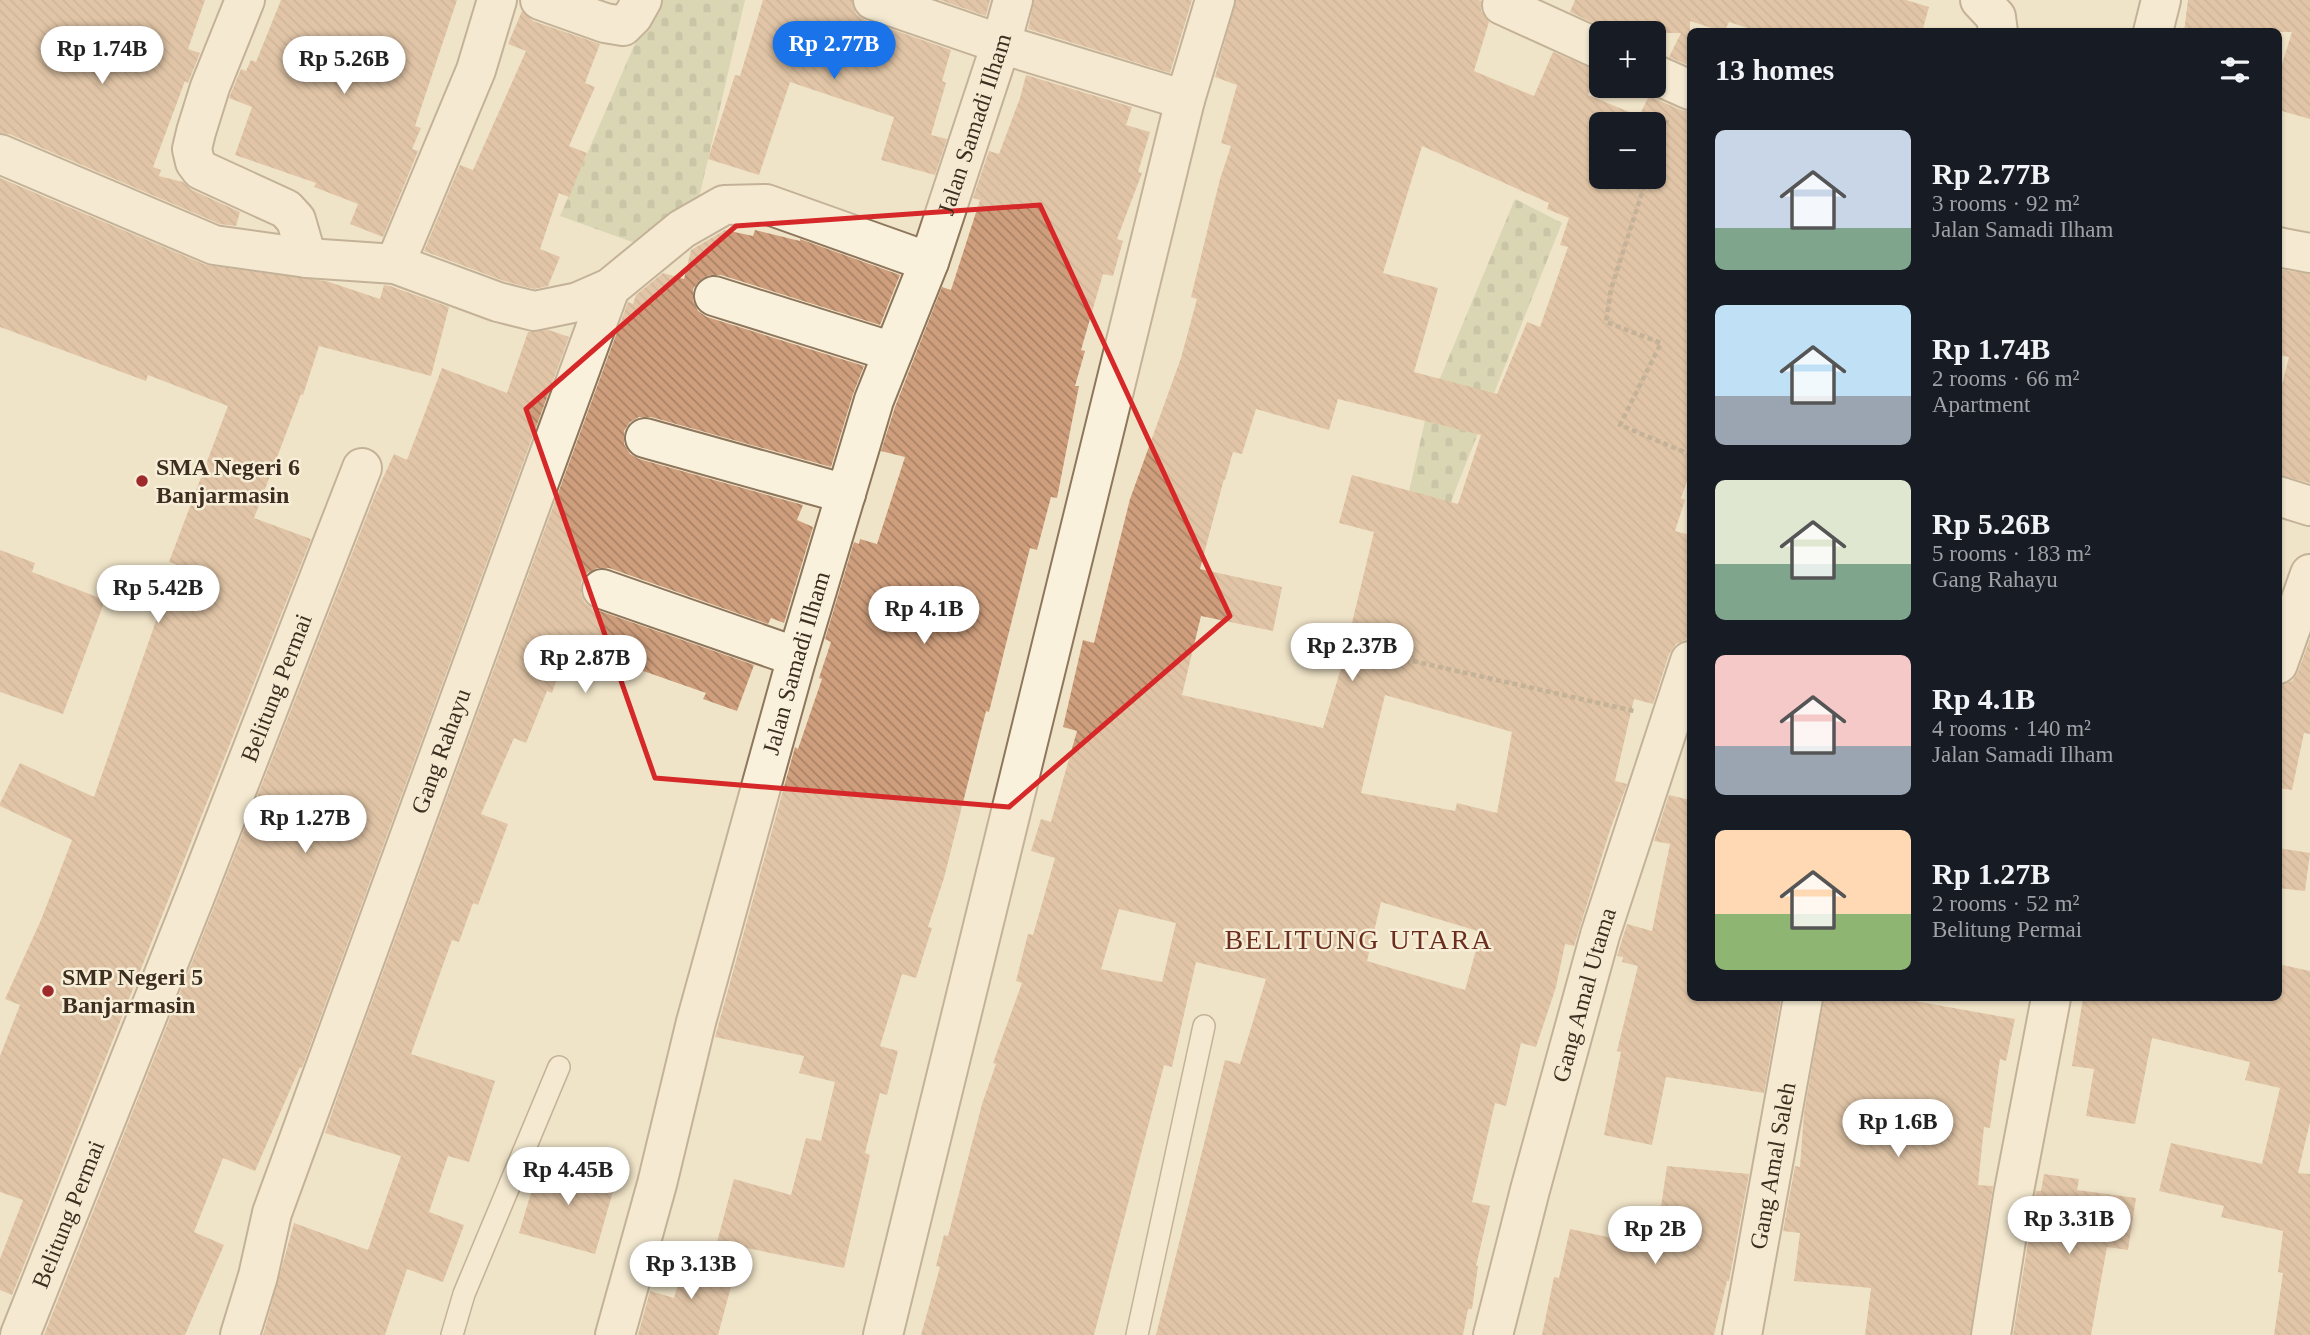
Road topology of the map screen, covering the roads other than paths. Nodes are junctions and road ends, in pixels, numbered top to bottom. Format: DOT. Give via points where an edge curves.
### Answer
graph roads {
  1 [pos="245,0"];
  2 [pos="497,0"];
  3 [pos="540,0"];
  4 [pos="642,0"];
  5 [pos="873,0"];
  6 [pos="1013,0"];
  7 [pos="1215,0"];
  8 [pos="1980,0"];
  9 [pos="2161,0"];
  10 [pos="1502,2"];
  11 [pos="1997,28"];
  12 [pos="2154,28"];
  13 [pos="1001,44"];
  14 [pos="1589,44"];
  15 [pos="1666,79"];
  16 [pos="1687,89"];
  17 [pos="1185,100"];
  18 [pos="0,154"];
  19 [pos="2282,248"];
  20 [pos="2310,253"];
  21 [pos="307,258"];
  22 [pos="929,262"];
  23 [pos="395,264"];
  24 [pos="610,288"];
  25 [pos="714,296"];
  26 [pos="893,352"];
  27 [pos="645,438"];
  28 [pos="362,468"];
  29 [pos="846,494"];
  30 [pos="2282,497"];
  31 [pos="2310,506"];
  32 [pos="2310,574"];
  33 [pos="602,589"];
  34 [pos="2282,653"];
  35 [pos="797,657"];
  36 [pos="1687,670"];
  37 [pos="1802,1001"];
  38 [pos="2050,1001"];
  39 [pos="1204,1026"];
  40 [pos="559,1067"];
  41 [pos="20,1335"];
  42 [pos="240,1335"];
  43 [pos="452,1335"];
  44 [pos="615,1335"];
  45 [pos="883,1335"];
  46 [pos="1137,1335"];
  47 [pos="1493,1335"];
  48 [pos="1742,1335"];
  49 [pos="1991,1335"];
  1 -- 21 [label="street" via="195,132 195,162 201,170 286,209 296,220"];
  2 -- 23 [label="street" via="476,70"];
  3 -- 4 [label="street" via="623,26"];
  5 -- 13 [label="street"];
  6 -- 13 [label="street, Jalan Samadi Ilham"];
  7 -- 17 [label="street"];
  8 -- 11 [label="street" via="1996,17"];
  9 -- 12 [label="street"];
  10 -- 14 [label="street"];
  13 -- 17 [label="street"];
  13 -- 22 [label="street, Jalan Samadi Ilham"];
  15 -- 16 [label="street"];
  17 -- 45 [label="street"];
  18 -- 21 [label="street" via="214,245"];
  19 -- 20 [label="street"];
  21 -- 23 [label="street"];
  22 -- 24 [label="street" via="765,204 724,205 682,229"];
  22 -- 26 [label="street, Jalan Samadi Ilham"];
  23 -- 24 [label="street" via="534,311 578,302"];
  24 -- 42 [label="street, Gang Rahayu" via="272,1213"];
  25 -- 26 [label="street"];
  26 -- 29 [label="street, Jalan Samadi Ilham"];
  27 -- 29 [label="street"];
  28 -- 41 [label="street, Belitung Permai"];
  29 -- 35 [label="street, Jalan Samadi Ilham"];
  30 -- 31 [label="street"];
  32 -- 34 [label="street"];
  33 -- 35 [label="street"];
  35 -- 44 [label="street, Jalan Samadi Ilham"];
  36 -- 47 [label="street, Gang Amal Utama" via="1600,935"];
  37 -- 48 [label="street, Gang Amal Saleh"];
  38 -- 49 [label="street"];
  39 -- 46 [label="lane"];
  40 -- 43 [label="lane" via="464,1294"];
}
